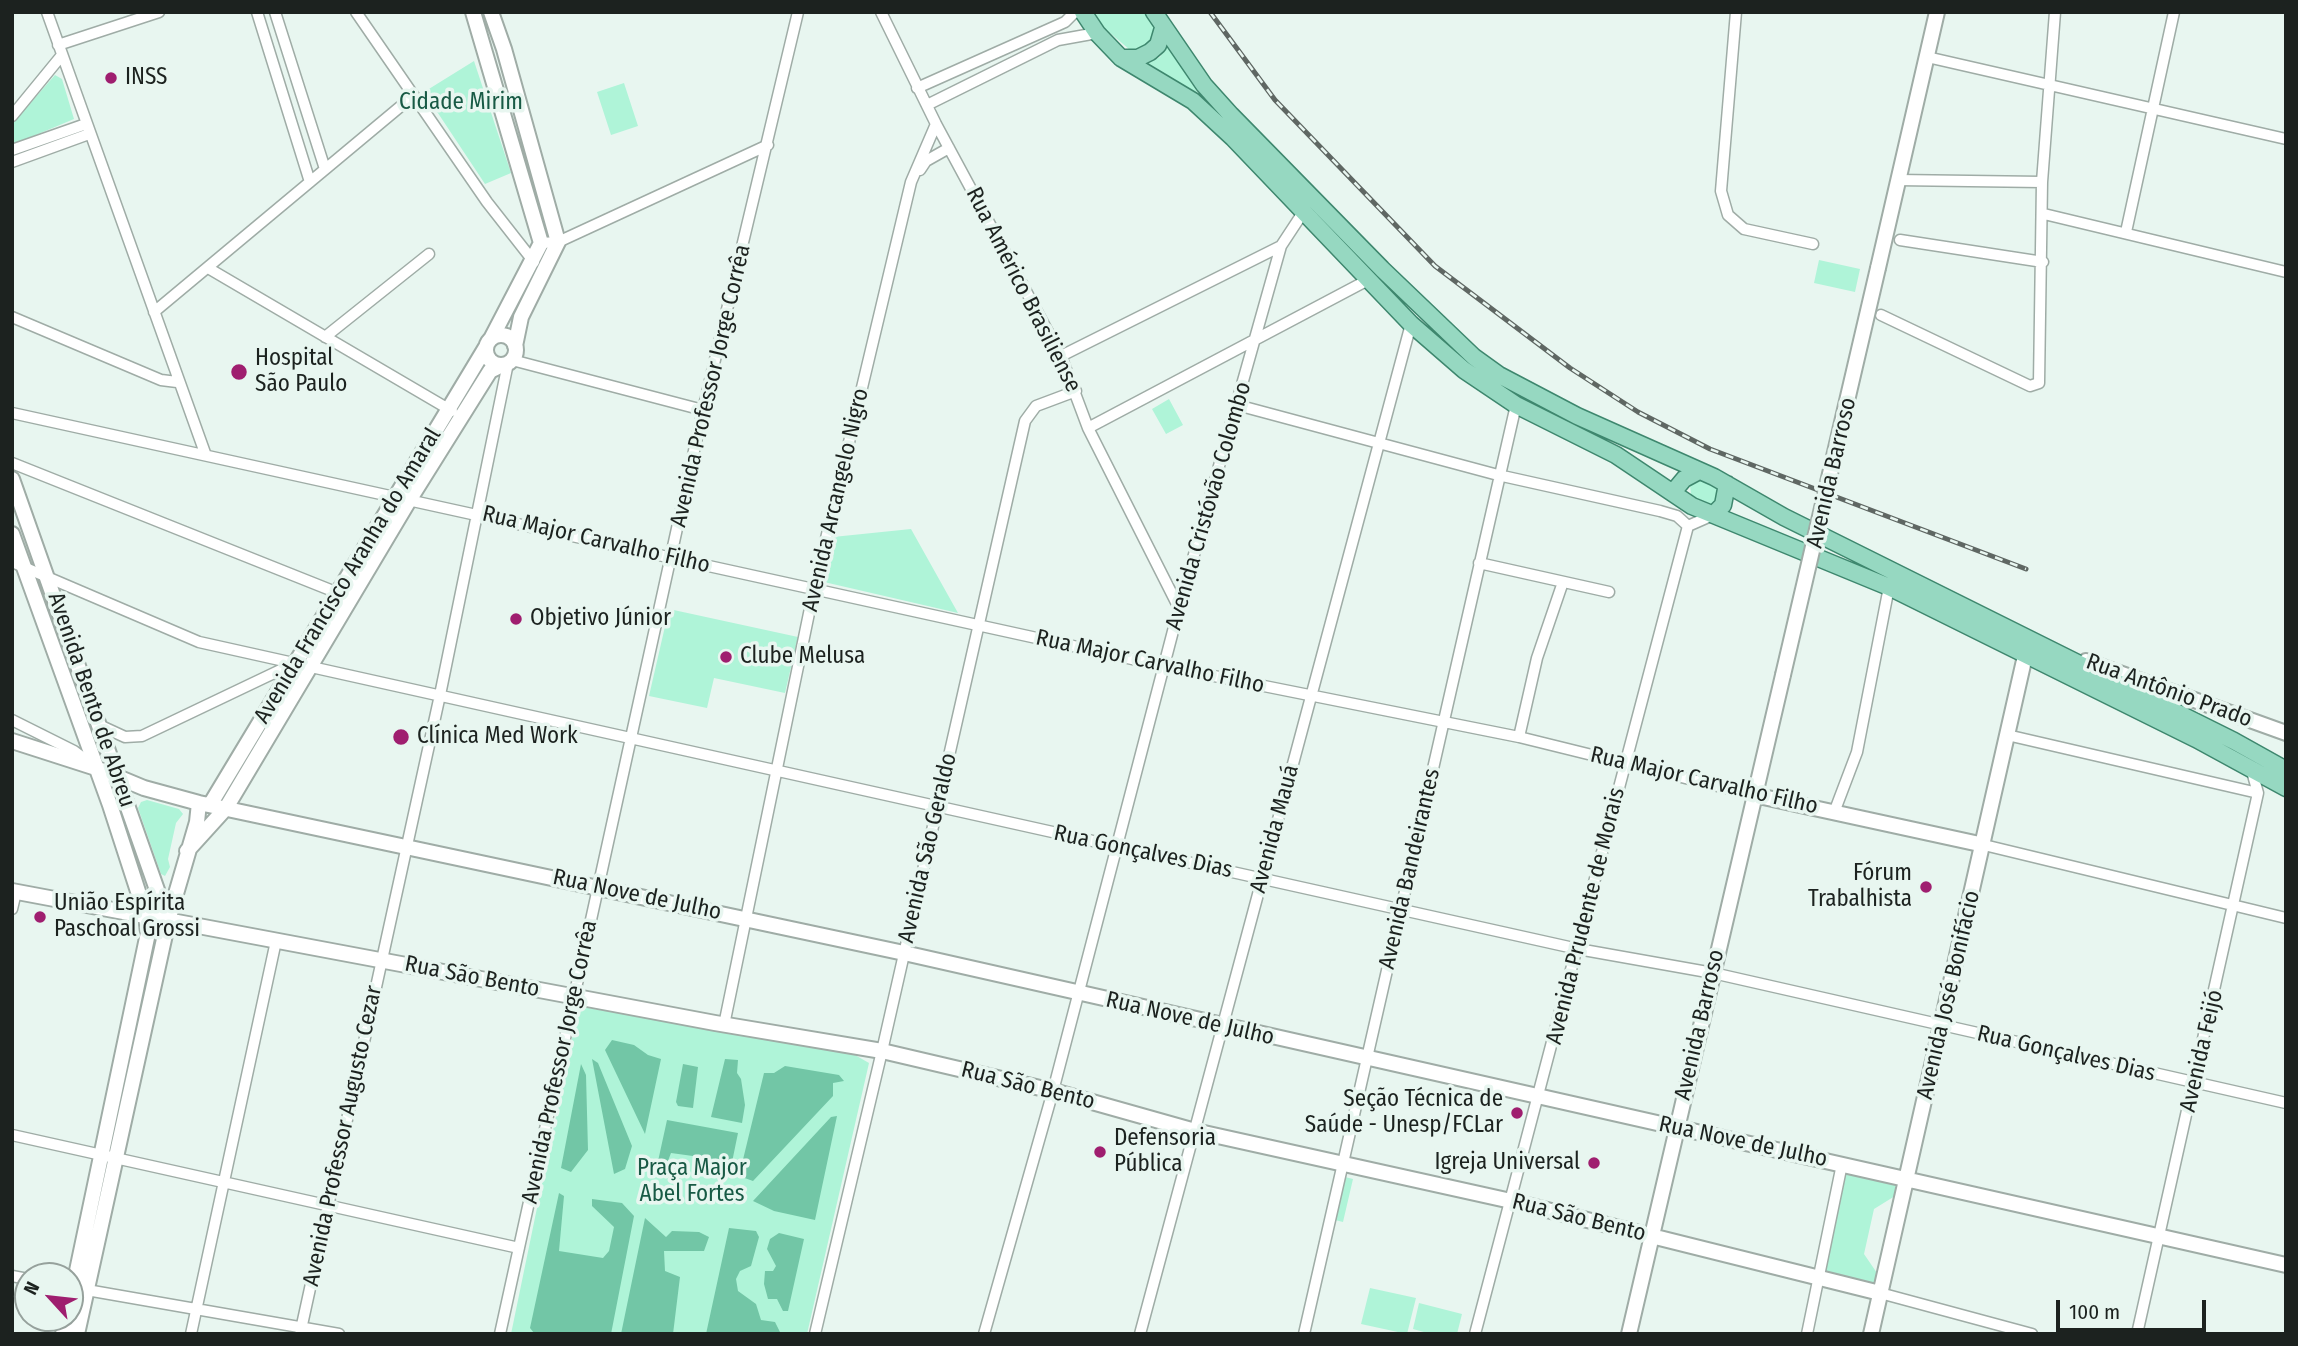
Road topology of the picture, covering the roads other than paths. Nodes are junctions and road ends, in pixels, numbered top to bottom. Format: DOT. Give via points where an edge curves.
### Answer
graph roads {
  1 [pos="47,12"];
  2 [pos="159,12"];
  3 [pos="257,12"];
  4 [pos="275,12"];
  5 [pos="356,12"];
  6 [pos="473,12"];
  7 [pos="491,12"];
  8 [pos="798,12"];
  9 [pos="881,12"];
  10 [pos="1075,12"];
  11 [pos="1083,12"];
  12 [pos="1154,12"];
  13 [pos="1736,12"];
  14 [pos="1937,12"];
  15 [pos="2054,12"];
  16 [pos="2174,12"];
  17 [pos="1163,28"];
  18 [pos="1097,33"];
  19 [pos="504,49"];
  20 [pos="60,50"];
  21 [pos="487,52"];
  22 [pos="996,53"];
  23 [pos="1927,57"];
  24 [pos="1121,58"];
  25 [pos="1002,67"];
  26 [pos="2050,85"];
  27 [pos="917,88"];
  28 [pos="413,96"];
  29 [pos="927,105"];
  30 [pos="2152,108"];
  31 [pos="12,116"];
  32 [pos="936,124"];
  33 [pos="88,129"];
  34 [pos="2286,139"];
  35 [pos="768,145"];
  36 [pos="949,148"];
  37 [pos="12,150"];
  38 [pos="12,162"];
  39 [pos="325,169"];
  40 [pos="1897,180"];
  41 [pos="310,182"];
  42 [pos="911,182"];
  43 [pos="2042,182"];
  44 [pos="1304,211"];
  45 [pos="2044,214"];
  46 [pos="2126,232"];
  47 [pos="1900,240"];
  48 [pos="558,242"];
  49 [pos="541,243"];
  50 [pos="1813,244"];
  51 [pos="1281,246"];
  52 [pos="429,254"];
  53 [pos="2043,262"];
  54 [pos="538,265"];
  55 [pos="208,268"];
  56 [pos="2286,272"];
  57 [pos="1366,281"];
  58 [pos="154,312"];
  59 [pos="1881,315"];
  60 [pos="12,317"];
  61 [pos="1411,324"];
  62 [pos="325,337"];
  63 [pos="1256,338"];
  64 [pos="488,343"];
  65 [pos="1061,356"];
  66 [pos="509,358"];
  67 [pos="177,382"];
  68 [pos="1076,391"];
  69 [pos="1237,405"];
  70 [pos="1516,405"];
  71 [pos="702,410"];
  72 [pos="12,413"];
  73 [pos="455,413"];
  74 [pos="1088,428"];
  75 [pos="1377,444"];
  76 [pos="205,453"];
  77 [pos="12,463"];
  78 [pos="1699,471"];
  79 [pos="1498,475"];
  80 [pos="12,479"];
  81 [pos="1727,484"];
  82 [pos="1674,491"];
  83 [pos="403,497"];
  84 [pos="1651,509"];
  85 [pos="479,513"];
  86 [pos="1714,514"];
  87 [pos="1688,526"];
  88 [pos="12,534"];
  89 [pos="672,558"];
  90 [pos="1479,563"];
  91 [pos="18,564"];
  92 [pos="47,577"];
  93 [pos="1563,582"];
  94 [pos="1889,587"];
  95 [pos="814,589"];
  96 [pos="1609,592"];
  97 [pos="343,595"];
  98 [pos="1179,608"];
  99 [pos="979,624"];
  100 [pos="2052,649"];
  101 [pos="2025,656"];
  102 [pos="301,665"];
  103 [pos="1164,666"];
  104 [pos="440,695"];
  105 [pos="1310,697"];
  106 [pos="12,720"];
  107 [pos="1443,722"];
  108 [pos="99,725"];
  109 [pos="2286,733"];
  110 [pos="2007,735"];
  111 [pos="631,737"];
  112 [pos="1519,737"];
  113 [pos="12,741"];
  114 [pos="1766,759"];
  115 [pos="1625,763"];
  116 [pos="96,768"];
  117 [pos="2251,768"];
  118 [pos="777,770"];
  119 [pos="2286,770"];
  120 [pos="119,776"];
  121 [pos="144,788"];
  122 [pos="2286,788"];
  123 [pos="2258,793"];
  124 [pos="1754,795"];
  125 [pos="126,799"];
  126 [pos="1774,799"];
  127 [pos="205,804"];
  128 [pos="110,805"];
  129 [pos="937,806"];
  130 [pos="226,808"];
  131 [pos="1835,810"];
  132 [pos="1984,845"];
  133 [pos="1118,846"];
  134 [pos="406,847"];
  135 [pos="187,851"];
  136 [pos="1262,878"];
  137 [pos="597,887"];
  138 [pos="14,892"];
  139 [pos="2235,906"];
  140 [pos="1401,908"];
  141 [pos="12,909"];
  142 [pos="146,916"];
  143 [pos="746,918"];
  144 [pos="2286,918"];
  145 [pos="167,921"];
  146 [pos="276,941"];
  147 [pos="1578,948"];
  148 [pos="904,953"];
  149 [pos="382,960"];
  150 [pos="1713,973"];
  151 [pos="1078,993"];
  152 [pos="575,997"];
  153 [pos="724,1025"];
  154 [pos="1942,1026"];
  155 [pos="1222,1027"];
  156 [pos="883,1051"];
  157 [pos="1367,1058"];
  158 [pos="2194,1083"];
  159 [pos="1053,1091"];
  160 [pos="1539,1097"];
  161 [pos="2286,1103"];
  162 [pos="1677,1127"];
  163 [pos="1195,1130"];
  164 [pos="12,1135"];
  165 [pos="110,1157"];
  166 [pos="1842,1164"];
  167 [pos="1341,1166"];
  168 [pos="1905,1179"];
  169 [pos="225,1184"];
  170 [pos="1511,1201"];
  171 [pos="326,1206"];
  172 [pos="1652,1236"];
  173 [pos="2160,1236"];
  174 [pos="519,1248"];
  175 [pos="84,1262"];
  176 [pos="2286,1265"];
  177 [pos="1820,1279"];
  178 [pos="84,1289"];
  179 [pos="1880,1293"];
  180 [pos="197,1308"];
  181 [pos="301,1330"];
  182 [pos="191,1334"];
  183 [pos="339,1334"];
  184 [pos="500,1334"];
  185 [pos="815,1334"];
  186 [pos="984,1334"];
  187 [pos="1140,1334"];
  188 [pos="1304,1334"];
  189 [pos="1475,1334"];
  190 [pos="1629,1334"];
  191 [pos="1807,1334"];
  192 [pos="1871,1334"];
  193 [pos="2032,1334"];
  194 [pos="2137,1334"];
  1 -- 20 [label="street"];
  2 -- 20 [label="street"];
  3 -- 41 [label="street"];
  4 -- 39 [label="street"];
  5 -- 28 [label="street"];
  6 -- 21 [label="street"];
  7 -- 19 [label="street"];
  8 -- 35 [label="street, Avenida Professor Jorge Corrêa"];
  9 -- 27 [label="street, Rua Américo Brasiliense"];
  10 -- 22 [label="street" via="1065,22"];
  11 -- 18 [label="main road"];
  12 -- 17 [label="main road"];
  13 -- 50 [label="street" via="1721,191 1728,215 1744,229"];
  14 -- 23 [label="street, Avenida Barroso"];
  15 -- 26 [label="street"];
  16 -- 30 [label="street"];
  17 -- 24 [label="main road" via="1158,45 1150,52"];
  17 -- 78 [label="main road" via="1231,115 1474,357 1573,414"];
  18 -- 24 [label="main road"];
  18 -- 25 [label="street" via="1058,40"];
  19 -- 21 [label="street"];
  19 -- 48 [label="street"];
  20 -- 31 [label="street"];
  20 -- 33 [label="street"];
  21 -- 49 [label="street"];
  22 -- 25 [label="street"];
  22 -- 27 [label="street"];
  23 -- 26 [label="street"];
  23 -- 40 [label="street, Avenida Barroso"];
  24 -- 44 [label="main road" via="1193,101"];
  25 -- 29 [label="street"];
  26 -- 30 [label="street"];
  26 -- 43 [label="street"];
  27 -- 29 [label="street, Rua Américo Brasiliense"];
  28 -- 39 [label="street"];
  28 -- 54 [label="street" via="487,202"];
  29 -- 32 [label="street, Rua Américo Brasiliense"];
  30 -- 34 [label="street"];
  30 -- 46 [label="street"];
  32 -- 36 [label="street, Rua Américo Brasiliense"];
  32 -- 42 [label="street, Avenida Arcangelo Nigro"];
  33 -- 37 [label="street"];
  33 -- 38 [label="street"];
  33 -- 58 [label="street"];
  35 -- 48 [label="street"];
  35 -- 71 [label="street, Avenida Professor Jorge Corrêa"];
  36 -- 42 [label="street, Avenida Arcangelo Nigro" via="926,161"];
  36 -- 65 [label="street, Rua Américo Brasiliense"];
  39 -- 41 [label="street"];
  40 -- 43 [label="street"];
  40 -- 114 [label="street, Avenida Barroso, bridge"];
  41 -- 55 [label="street"];
  42 -- 95 [label="street, Avenida Arcangelo Nigro"];
  43 -- 45 [label="street"];
  44 -- 51 [label="street, Avenida Cristóvão Colombo"];
  44 -- 57 [label="main road"];
  45 -- 46 [label="street"];
  45 -- 53 [label="street"];
  46 -- 56 [label="street"];
  47 -- 53 [label="street"];
  48 -- 49 [label="street"];
  48 -- 54 [label="street, Avenida Francisco Aranha do Amaral"];
  49 -- 54 [label="street, Avenida Francisco Aranha do Amaral"];
  51 -- 63 [label="street, Avenida Cristóvão Colombo"];
  51 -- 65 [label="street"];
  52 -- 62 [label="street"];
  53 -- 59 [label="street" via="2039,383 2030,386"];
  54 -- 64 [label="street, Avenida Francisco Aranha do Amaral"];
  54 -- 66 [label="street, Avenida Francisco Aranha do Amaral"];
  55 -- 58 [label="street"];
  55 -- 62 [label="street"];
  57 -- 61 [label="main road"];
  57 -- 63 [label="street"];
  58 -- 67 [label="street"];
  60 -- 67 [label="street" via="161,380"];
  61 -- 70 [label="main road" via="1464,370"];
  61 -- 75 [label="street, Avenida Mauá"];
  62 -- 73 [label="street"];
  63 -- 69 [label="street, Avenida Cristóvão Colombo"];
  63 -- 74 [label="street"];
  64 -- 66 [label="street" via="490,360"];
  64 -- 66 [label="street" via="505,335"];
  64 -- 73 [label="street, Avenida Francisco Aranha do Amaral"];
  65 -- 68 [label="street, Rua Américo Brasiliense"];
  66 -- 71 [label="street"];
  66 -- 73 [label="street, Avenida Francisco Aranha do Amaral" via="490,371"];
  66 -- 85 [label="street, Avenida Professor Augusto Cezar"];
  67 -- 76 [label="street"];
  68 -- 74 [label="street, Rua Américo Brasiliense"];
  68 -- 99 [label="street, Avenida São Geraldo" via="1036,406 1025,421"];
  69 -- 75 [label="street"];
  69 -- 98 [label="street, Avenida Cristóvão Colombo"];
  70 -- 79 [label="street, Avenida Bandeirantes"];
  70 -- 82 [label="main road" via="1616,455"];
  71 -- 89 [label="street, Avenida Professor Jorge Corrêa"];
  72 -- 76 [label="street, Rua Major Carvalho Filho"];
  73 -- 83 [label="street, Avenida Francisco Aranha do Amaral"];
  74 -- 98 [label="street, Rua Américo Brasiliense"];
  75 -- 79 [label="street"];
  75 -- 105 [label="street, Avenida Mauá"];
  76 -- 83 [label="street, Rua Major Carvalho Filho"];
  77 -- 97 [label="street"];
  78 -- 81 [label="main road"];
  78 -- 82 [label="main road"];
  79 -- 84 [label="street"];
  79 -- 90 [label="street, Avenida Bandeirantes"];
  80 -- 92 [label="street, Avenida Bento de Abreu"];
  81 -- 86 [label="main road" via="1723,505"];
  81 -- 100 [label="main road" via="1784,517"];
  82 -- 84 [label="street"];
  82 -- 86 [label="main road" via="1692,506"];
  83 -- 85 [label="street, Rua Major Carvalho Filho"];
  83 -- 97 [label="street, Avenida Francisco Aranha do Amaral"];
  84 -- 87 [label="street" via="1677,516"];
  85 -- 89 [label="street, Rua Major Carvalho Filho"];
  85 -- 104 [label="street, Avenida Professor Augusto Cezar"];
  86 -- 87 [label="street"];
  86 -- 94 [label="main road"];
  87 -- 115 [label="street, Avenida Prudente de Morais"];
  88 -- 91 [label="street, Avenida Bento de Abreu"];
  89 -- 95 [label="street, Rua Major Carvalho Filho"];
  89 -- 111 [label="street, Avenida Professor Jorge Corrêa"];
  90 -- 93 [label="street"];
  90 -- 107 [label="street, Avenida Bandeirantes"];
  91 -- 92 [label="street, Rua Gonçalves Dias"];
  91 -- 116 [label="street, Avenida Bento de Abreu"];
  92 -- 102 [label="street, Rua Gonçalves Dias" via="199,642"];
  92 -- 108 [label="street, Avenida Bento de Abreu"];
  93 -- 96 [label="street"];
  93 -- 112 [label="street" via="1537,658"];
  94 -- 101 [label="main road"];
  94 -- 131 [label="street" via="1857,752"];
  95 -- 99 [label="street, Rua Major Carvalho Filho"];
  95 -- 118 [label="street, Avenida Arcangelo Nigro"];
  97 -- 102 [label="street, Avenida Francisco Aranha do Amaral"];
  98 -- 103 [label="street, Avenida Cristóvão Colombo"];
  99 -- 103 [label="street, Rua Major Carvalho Filho"];
  99 -- 129 [label="street, Avenida São Geraldo"];
  100 -- 109 [label="street, Rua Antônio Prado"];
  100 -- 119 [label="main road"];
  101 -- 110 [label="street, Avenida José Bonifácio"];
  101 -- 117 [label="main road"];
  102 -- 104 [label="street, Rua Gonçalves Dias"];
  102 -- 108 [label="street" via="142,736 125,737"];
  102 -- 127 [label="street, Avenida Francisco Aranha do Amaral"];
  102 -- 130 [label="street, Avenida Francisco Aranha do Amaral"];
  103 -- 105 [label="street, Rua Major Carvalho Filho"];
  103 -- 133 [label="street, Avenida Cristóvão Colombo"];
  104 -- 111 [label="street, Rua Gonçalves Dias"];
  104 -- 134 [label="street, Avenida Professor Augusto Cezar"];
  105 -- 107 [label="street, Rua Major Carvalho Filho"];
  105 -- 136 [label="street, Avenida Mauá"];
  106 -- 116 [label="street" via="75,751"];
  107 -- 112 [label="street, Rua Major Carvalho Filho"];
  107 -- 140 [label="street, Avenida Bandeirantes"];
  108 -- 120 [label="street, Avenida Bento de Abreu"];
  110 -- 123 [label="street"];
  110 -- 132 [label="street, Avenida José Bonifácio"];
  111 -- 118 [label="street, Rua Gonçalves Dias"];
  111 -- 137 [label="street, Avenida Professor Jorge Corrêa"];
  112 -- 115 [label="street, Rua Major Carvalho Filho"];
  113 -- 116 [label="street, Rua Nove de Julho"];
  114 -- 124 [label="street, Avenida Barroso"];
  114 -- 126 [label="street, Avenida Barroso"];
  115 -- 124 [label="street, Rua Major Carvalho Filho"];
  115 -- 147 [label="street, Avenida Prudente de Morais"];
  116 -- 120 [label="street, Rua Nove de Julho"];
  116 -- 128 [label="street, Avenida Bento de Abreu"];
  117 -- 122 [label="main road"];
  117 -- 123 [label="street, Avenida Feijó"];
  118 -- 129 [label="street, Rua Gonçalves Dias"];
  118 -- 143 [label="street, Avenida Arcangelo Nigro"];
  120 -- 121 [label="street, Rua Nove de Julho"];
  120 -- 125 [label="street, Avenida Bento de Abreu"];
  121 -- 125 [label="street"];
  121 -- 127 [label="street, Rua Nove de Julho"];
  123 -- 139 [label="street, Avenida Feijó"];
  124 -- 126 [label="street, Rua Major Carvalho Filho"];
  124 -- 150 [label="street, Avenida Barroso"];
  125 -- 128 [label="street"];
  125 -- 145 [label="street, Avenida Bento de Abreu"];
  126 -- 131 [label="street, Rua Major Carvalho Filho"];
  127 -- 130 [label="street, Rua Nove de Julho"];
  127 -- 135 [label="street, Avenida Francisco Aranha do Amaral"];
  128 -- 142 [label="street, Avenida Bento de Abreu"];
  129 -- 133 [label="street, Rua Gonçalves Dias"];
  129 -- 148 [label="street, Avenida São Geraldo"];
  130 -- 134 [label="street, Rua Nove de Julho"];
  130 -- 135 [label="street, Avenida Francisco Aranha do Amaral"];
  131 -- 132 [label="street, Rua Major Carvalho Filho"];
  132 -- 139 [label="street, Rua Major Carvalho Filho"];
  132 -- 154 [label="street, Avenida José Bonifácio"];
  133 -- 136 [label="street, Rua Gonçalves Dias"];
  133 -- 151 [label="street, Avenida Cristóvão Colombo"];
  134 -- 137 [label="street, Rua Nove de Julho"];
  134 -- 149 [label="street, Avenida Professor Augusto Cezar"];
  135 -- 145 [label="street, Avenida Francisco Aranha do Amaral"];
  136 -- 140 [label="street, Rua Gonçalves Dias"];
  136 -- 155 [label="street, Avenida Mauá"];
  137 -- 143 [label="street, Rua Nove de Julho"];
  137 -- 152 [label="street, Avenida Professor Jorge Corrêa"];
  138 -- 141 [label="street"];
  138 -- 142 [label="street, Rua São Bento"];
  139 -- 144 [label="street, Rua Major Carvalho Filho"];
  139 -- 158 [label="street, Avenida Feijó"];
  140 -- 147 [label="street, Rua Gonçalves Dias"];
  140 -- 157 [label="street, Avenida Bandeirantes"];
  142 -- 145 [label="street, Rua São Bento"];
  142 -- 165 [label="street, Avenida Bento de Abreu" via="145,950"];
  143 -- 148 [label="street, Rua Nove de Julho"];
  143 -- 153 [label="street, Avenida Arcangelo Nigro"];
  145 -- 146 [label="street, Rua São Bento"];
  145 -- 165 [label="street, Avenida Francisco Aranha do Amaral"];
  146 -- 149 [label="street, Rua São Bento"];
  146 -- 169 [label="street"];
  147 -- 150 [label="street, Rua Gonçalves Dias"];
  147 -- 160 [label="street, Avenida Prudente de Morais"];
  148 -- 151 [label="street, Rua Nove de Julho"];
  148 -- 156 [label="street, Avenida São Geraldo"];
  149 -- 152 [label="street, Rua São Bento"];
  149 -- 171 [label="street, Avenida Professor Augusto Cezar"];
  150 -- 154 [label="street, Rua Gonçalves Dias"];
  150 -- 162 [label="street, Avenida Barroso"];
  151 -- 155 [label="street, Rua Nove de Julho"];
  151 -- 159 [label="street, Avenida Cristóvão Colombo"];
  152 -- 153 [label="street, Rua São Bento"];
  152 -- 174 [label="street, Avenida Professor Jorge Corrêa"];
  153 -- 156 [label="street, Rua São Bento"];
  154 -- 158 [label="street, Rua Gonçalves Dias"];
  154 -- 168 [label="street, Avenida José Bonifácio"];
  155 -- 157 [label="street, Rua Nove de Julho"];
  155 -- 163 [label="street, Avenida Mauá"];
  156 -- 159 [label="street, Rua São Bento"];
  156 -- 185 [label="street, Avenida São Geraldo"];
  157 -- 160 [label="street, Rua Nove de Julho"];
  157 -- 167 [label="street, Avenida Bandeirantes"];
  158 -- 161 [label="street, Rua Gonçalves Dias"];
  158 -- 173 [label="street, Avenida Feijó"];
  159 -- 163 [label="street, Rua São Bento"];
  159 -- 186 [label="street, Avenida Cristóvão Colombo"];
  160 -- 162 [label="street, Rua Nove de Julho"];
  160 -- 170 [label="street, Avenida Prudente de Morais"];
  162 -- 166 [label="street, Rua Nove de Julho"];
  162 -- 172 [label="street, Avenida Barroso"];
  163 -- 167 [label="street, Rua São Bento"];
  163 -- 187 [label="street, Avenida Mauá"];
  164 -- 165 [label="street"];
  165 -- 169 [label="street"];
  165 -- 175 [label="street"];
  166 -- 168 [label="street, Rua Nove de Julho"];
  166 -- 177 [label="street"];
  167 -- 170 [label="street, Rua São Bento"];
  167 -- 188 [label="street, Avenida Bandeirantes"];
  168 -- 173 [label="street, Rua Nove de Julho"];
  168 -- 179 [label="street, Avenida José Bonifácio"];
  169 -- 171 [label="street"];
  169 -- 180 [label="street"];
  170 -- 172 [label="street, Rua São Bento"];
  170 -- 189 [label="street, Avenida Prudente de Morais"];
  171 -- 174 [label="street"];
  171 -- 181 [label="street, Avenida Professor Augusto Cezar"];
  172 -- 177 [label="street, Rua São Bento"];
  172 -- 190 [label="street, Avenida Barroso"];
  173 -- 176 [label="street, Rua Nove de Julho"];
  173 -- 194 [label="street, Avenida Feijó"];
  174 -- 184 [label="street, Avenida Professor Jorge Corrêa"];
  177 -- 179 [label="street, Rua São Bento"];
  177 -- 191 [label="street"];
  178 -- 180 [label="street"];
  179 -- 192 [label="street, Avenida José Bonifácio"];
  179 -- 193 [label="street, Rua São Bento"];
  180 -- 181 [label="street"];
  180 -- 182 [label="street"];
  181 -- 183 [label="street"];
}
